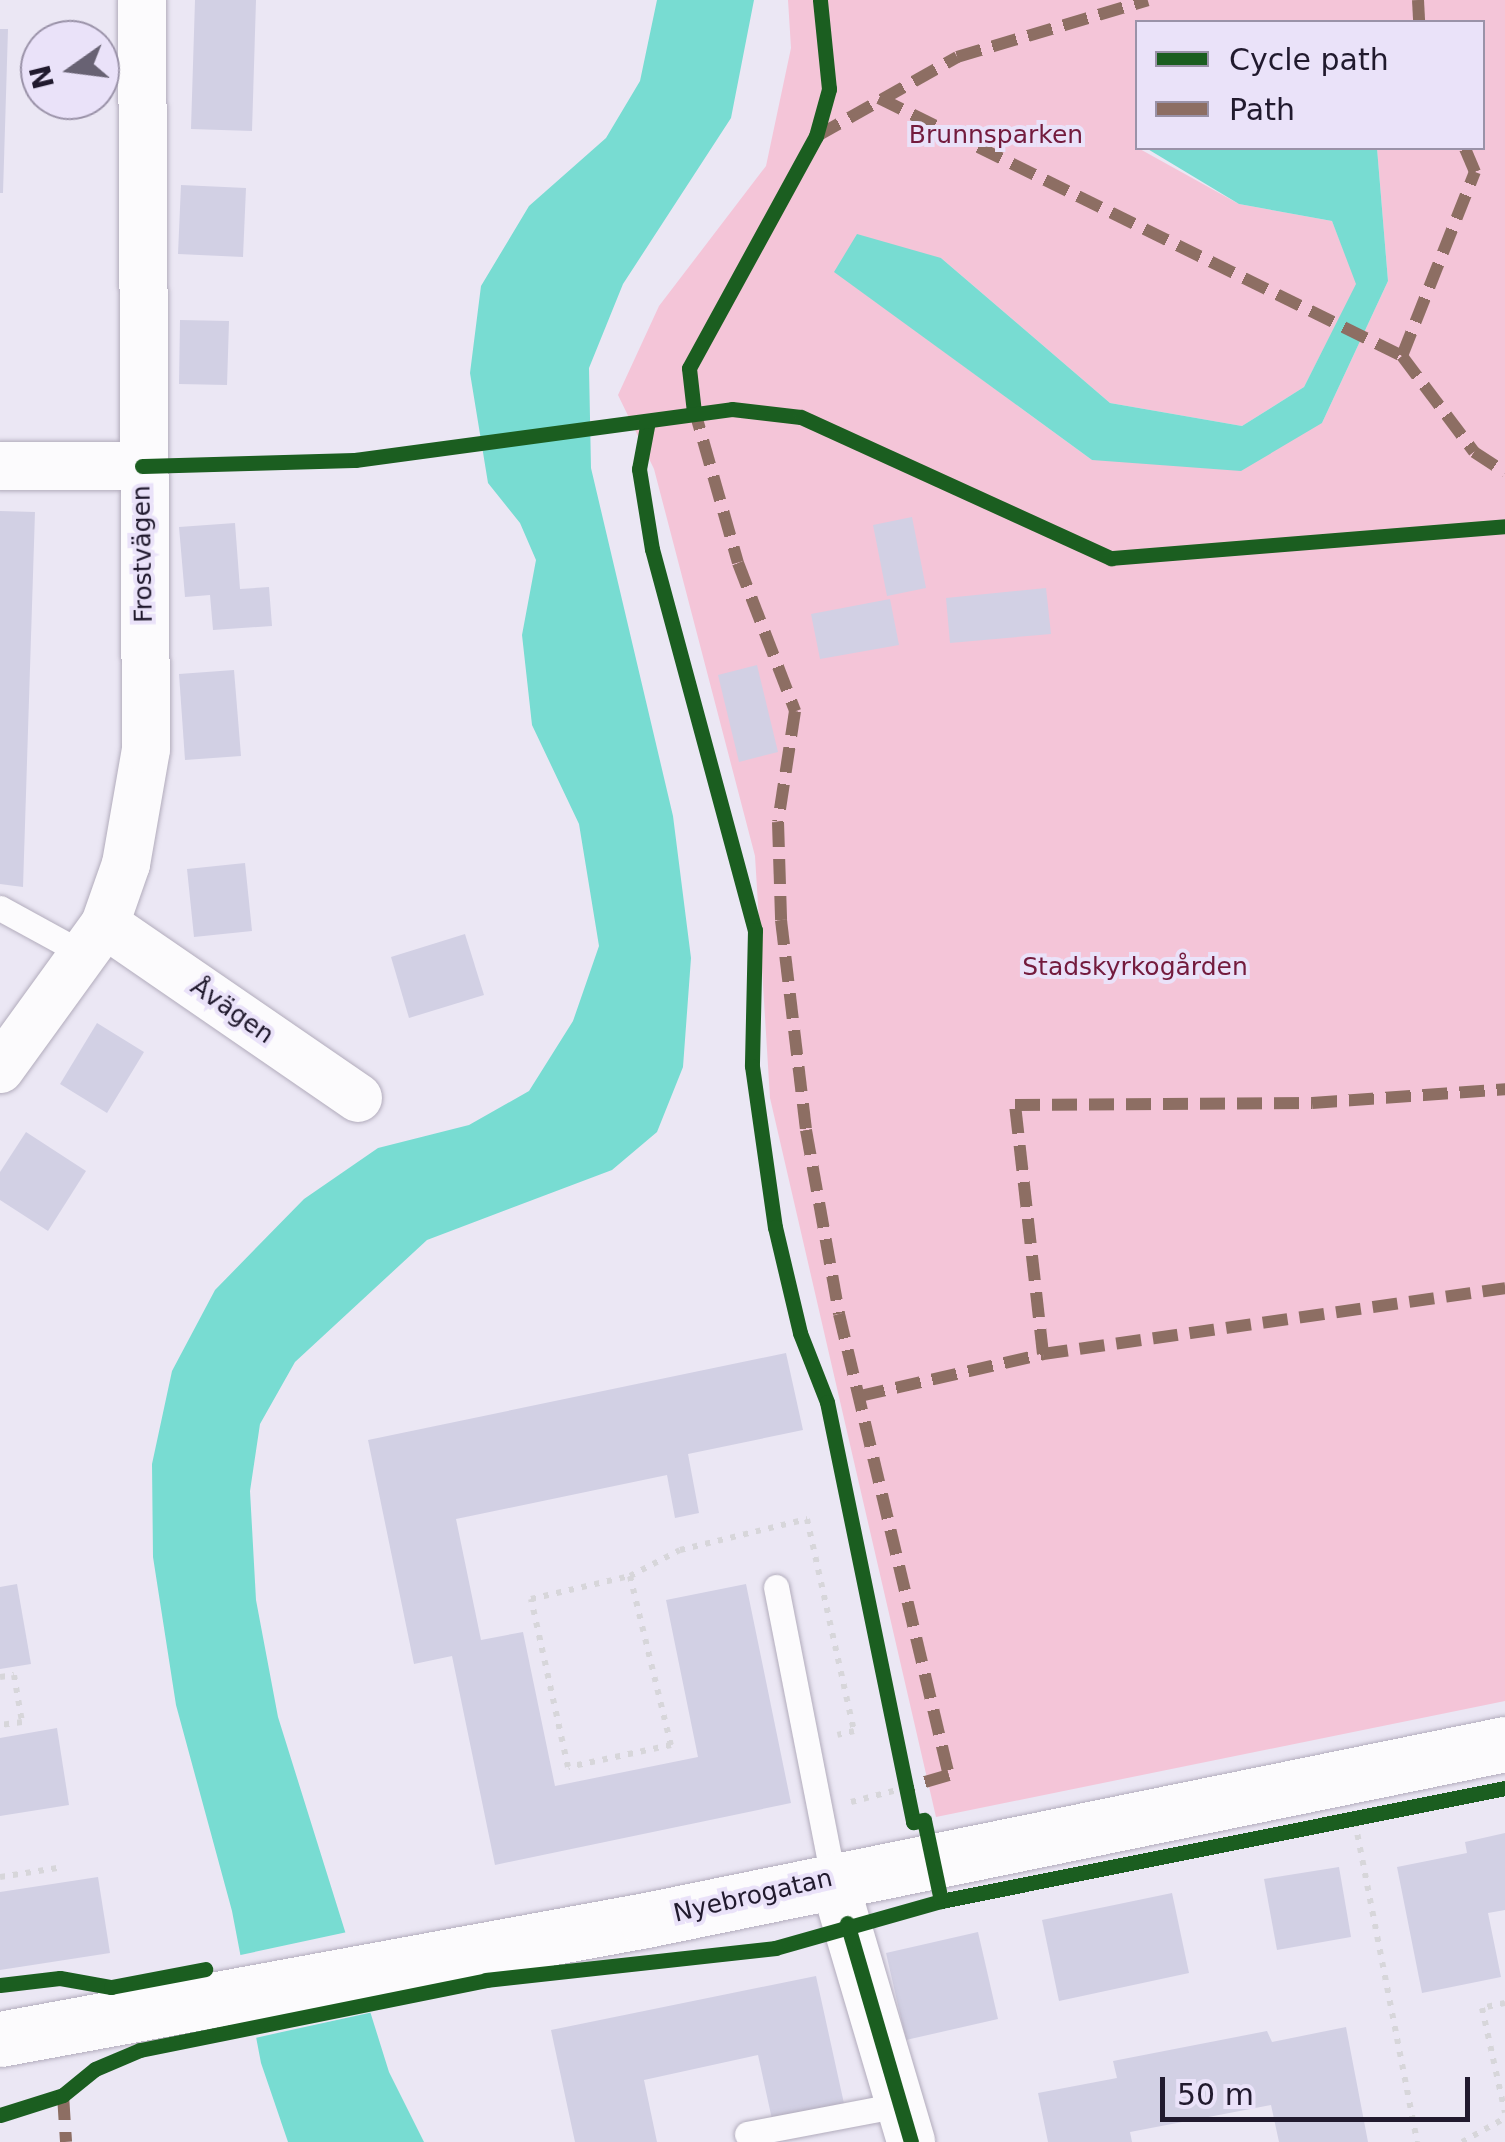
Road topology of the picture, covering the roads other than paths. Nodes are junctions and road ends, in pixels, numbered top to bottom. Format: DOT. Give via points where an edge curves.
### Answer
graph roads {
  1 [pos="142,0"];
  2 [pos="0,466"];
  3 [pos="142,466"];
  4 [pos="0,908"];
  5 [pos="95,939"];
  6 [pos="0,1069"];
  7 [pos="358,1098"];
  8 [pos="776,1587"];
  9 [pos="1505,1744"];
  10 [pos="833,1878"];
  11 [pos="0,2040"];
  12 [pos="905,2124"];
  13 [pos="747,2134"];
  1 -- 3 [label="street, Frostvägen"];
  2 -- 3 [label="street"];
  3 -- 5 [label="street, Frostvägen" via="146,749 126,864"];
  4 -- 5 [label="lane"];
  5 -- 6 [label="street, Frostvägen"];
  5 -- 7 [label="street, Åvägen"];
  8 -- 10 [label="lane"];
  9 -- 10 [label="street, Nyebrogatan"];
  10 -- 11 [label="street, Nyebrogatan" via="646,1920"];
  10 -- 12 [label="street"];
  12 -- 13 [label="lane"];
}
